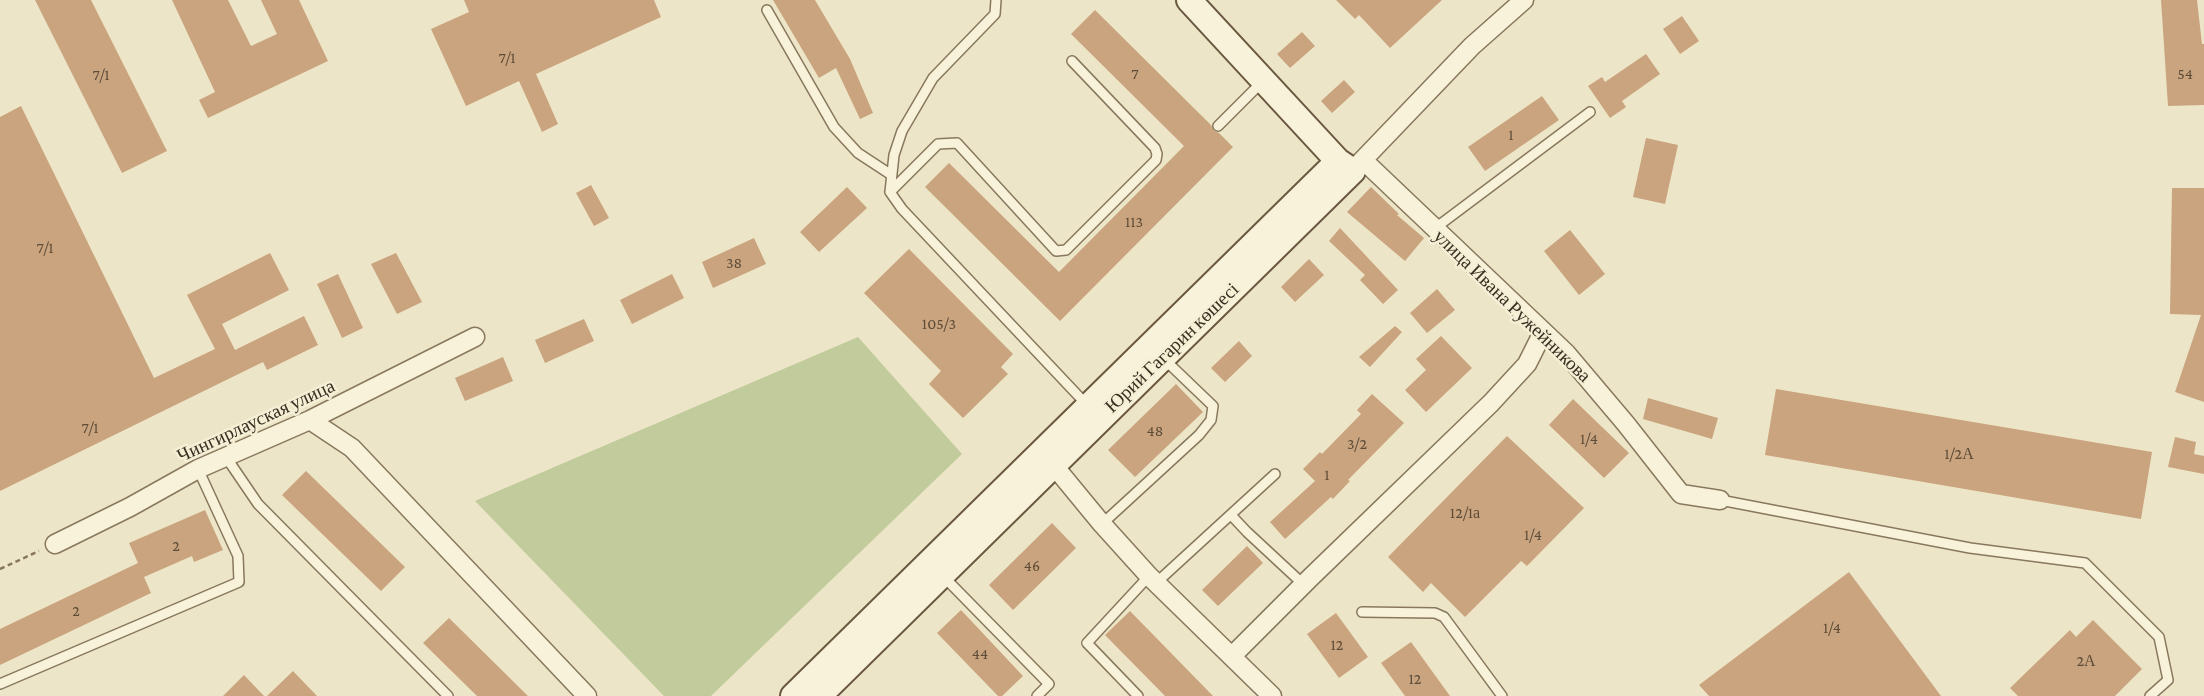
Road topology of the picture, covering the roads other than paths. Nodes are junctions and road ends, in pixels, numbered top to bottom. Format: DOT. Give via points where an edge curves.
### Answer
graph roads {
  1 [pos="996,0"];
  2 [pos="1189,0"];
  3 [pos="1524,0"];
  4 [pos="767,10"];
  5 [pos="1072,61"];
  6 [pos="1263,80"];
  7 [pos="1590,113"];
  8 [pos="1218,126"];
  9 [pos="1351,164"];
  10 [pos="890,174"];
  11 [pos="890,192"];
  12 [pos="1434,229"];
  13 [pos="1543,332"];
  14 [pos="475,337"];
  15 [pos="1156,351"];
  16 [pos="1094,412"];
  17 [pos="310,420"];
  18 [pos="226,457"];
  19 [pos="1047,458"];
  20 [pos="198,469"];
  21 [pos="1275,474"];
  22 [pos="1720,500"];
  23 [pos="1231,514"];
  24 [pos="1102,524"];
  25 [pos="55,544"];
  26 [pos="943,576"];
  27 [pos="1153,579"];
  28 [pos="1303,584"];
  29 [pos="1362,612"];
  30 [pos="1232,656"];
  31 [pos="0,684"];
  32 [pos="448,696"];
  33 [pos="587,696"];
  34 [pos="793,696"];
  35 [pos="819,696"];
  36 [pos="1037,696"];
  37 [pos="1138,696"];
  38 [pos="1272,696"];
  39 [pos="1502,696"];
  40 [pos="2150,696"];
  1 -- 10 [label="lane" via="995,14 933,78 902,131"];
  2 -- 6 [label="main road"];
  3 -- 9 [label="street, Юрий Гагарин көшесі"];
  4 -- 10 [label="lane" via="834,127 858,153"];
  5 -- 11 [label="lane" via="1157,154 1066,250 1056,251 957,143 938,144"];
  6 -- 8 [label="lane"];
  6 -- 9 [label="main road"];
  7 -- 12 [label="lane"];
  9 -- 12 [label="street, улица Ивана Ружейникова"];
  9 -- 15 [label="main road, Юрий Гагарин көшесі"];
  10 -- 11 [label="lane"];
  11 -- 16 [label="lane"];
  12 -- 13 [label="street, улица Ивана Ружейникова"];
  13 -- 22 [label="street, улица Ивана Ружейникова" via="1618,414 1681,494"];
  13 -- 28 [label="street" via="1527,364"];
  14 -- 17 [label="street, Чингирлауская улица"];
  15 -- 16 [label="main road, Юрий Гагарин көшесі"];
  15 -- 24 [label="lane" via="1213,406 1211,420"];
  16 -- 19 [label="main road, Юрий Гагарин көшесі"];
  17 -- 18 [label="street, Чингирлауская улица"];
  17 -- 33 [label="street" via="352,448"];
  18 -- 20 [label="street, Чингирлауская улица"];
  18 -- 32 [label="lane" via="258,504"];
  19 -- 24 [label="street"];
  19 -- 26 [label="main road, Юрий Гагарин көшесі"];
  19 -- 34 [label="main road, Юрий Гагарин көшесі"];
  20 -- 25 [label="street, Чингирлауская улица"];
  20 -- 31 [label="lane" via="238,556 239,582"];
  21 -- 23 [label="lane"];
  22 -- 40 [label="lane" via="1970,548 2085,563 2159,637 2168,680"];
  23 -- 27 [label="lane"];
  23 -- 28 [label="lane"];
  24 -- 27 [label="street"];
  26 -- 35 [label="main road, Юрий Гагарин көшесі"];
  26 -- 36 [label="lane" via="1049,684"];
  27 -- 30 [label="street"];
  27 -- 37 [label="lane" via="1087,643"];
  28 -- 30 [label="street"];
  29 -- 39 [label="lane" via="1444,617"];
  30 -- 38 [label="street"];
}
